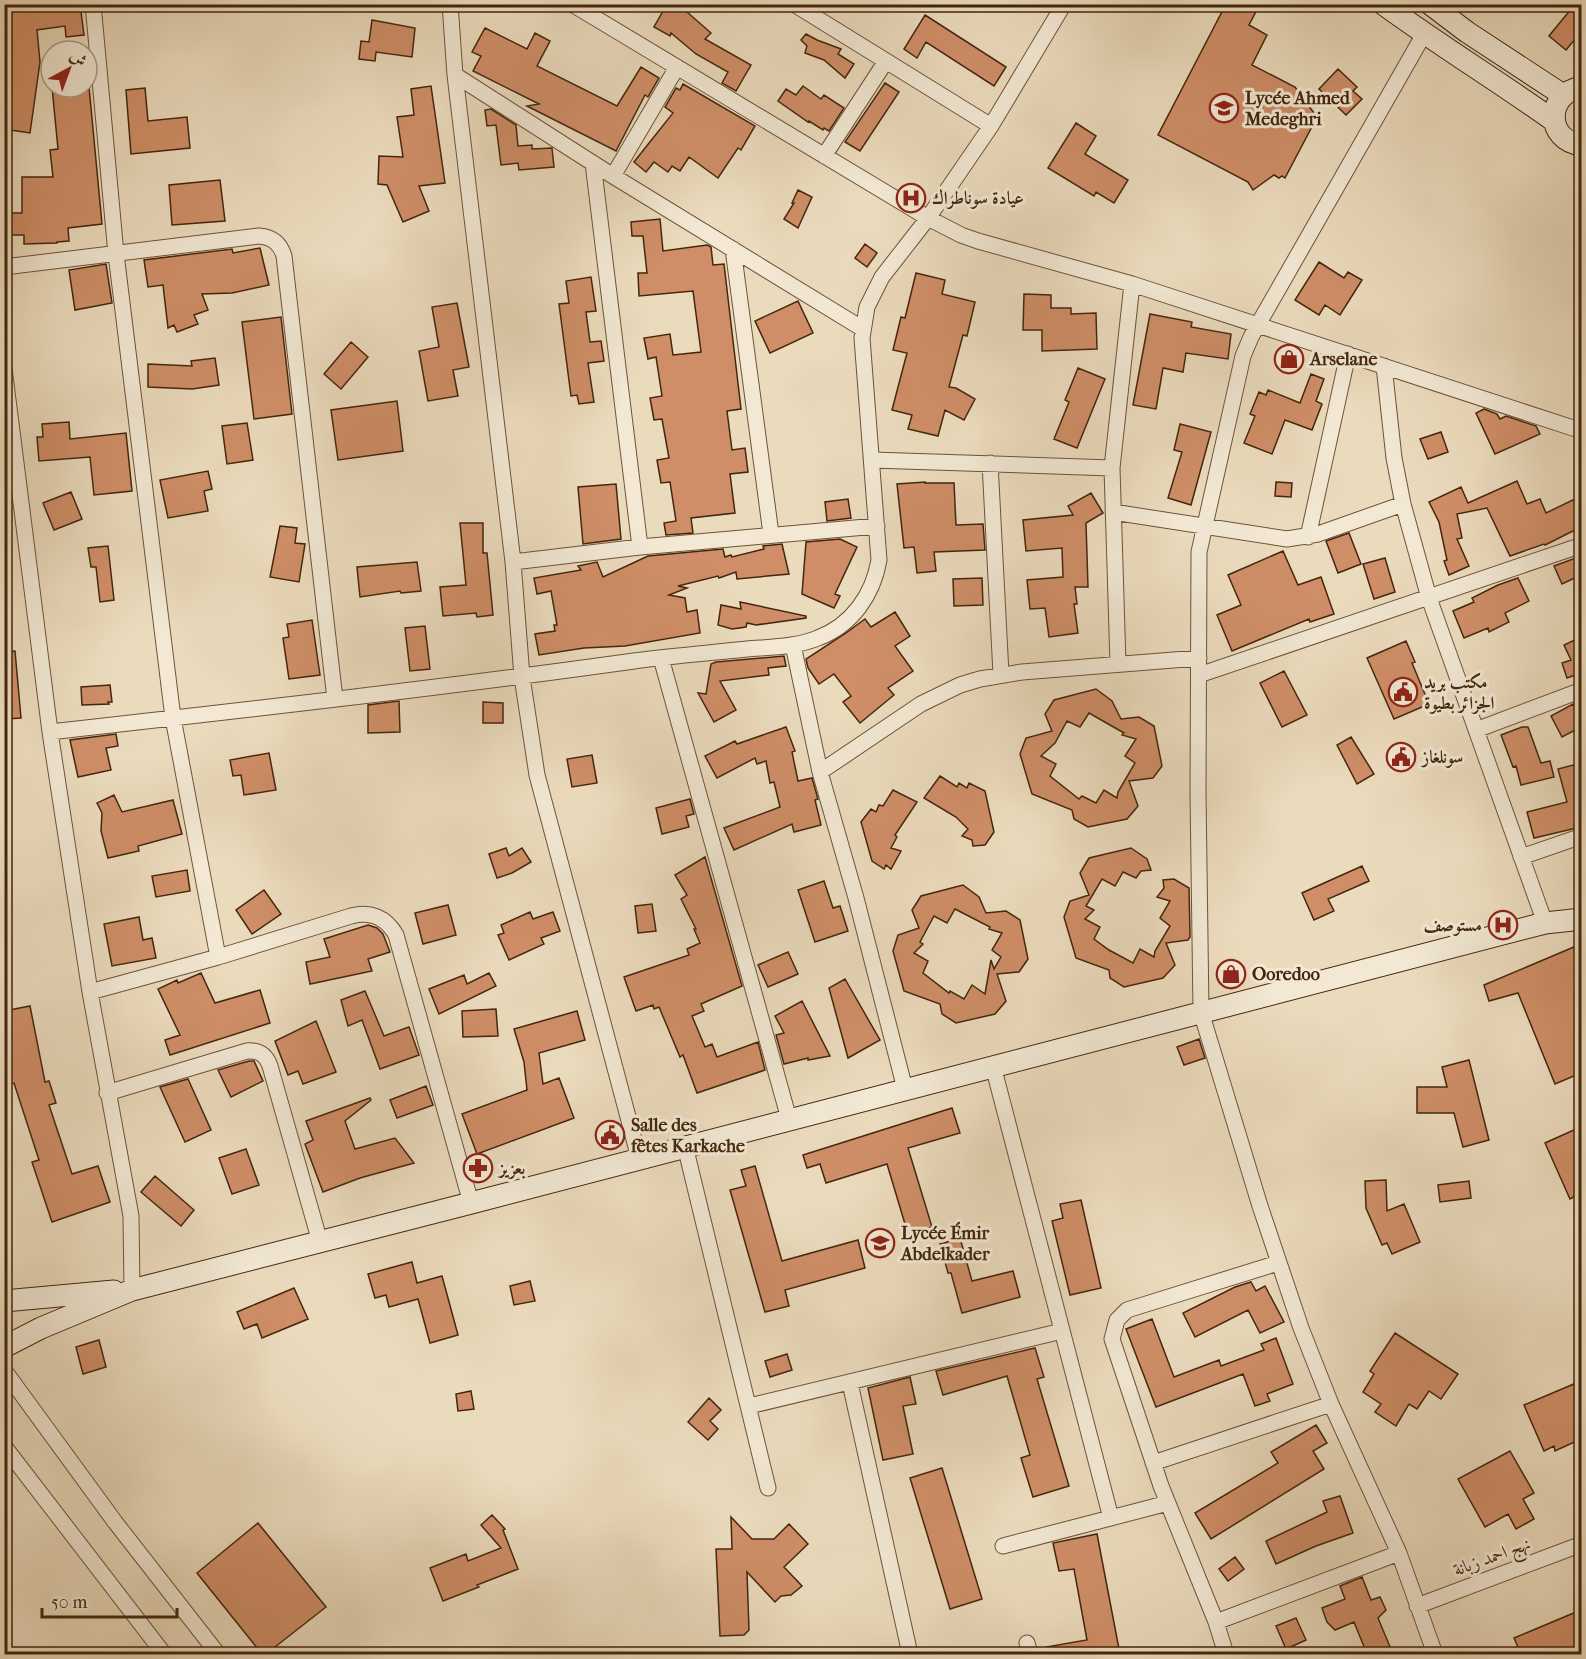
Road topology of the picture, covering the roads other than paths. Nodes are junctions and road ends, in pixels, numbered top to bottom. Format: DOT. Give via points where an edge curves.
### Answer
graph roads {
  1 [pos="93,4"];
  2 [pos="450,4"];
  3 [pos="572,4"];
  4 [pos="794,4"];
  5 [pos="1064,4"];
  6 [pos="1383,4"];
  7 [pos="1430,4"];
  8 [pos="1424,34"];
  9 [pos="886,61"];
  10 [pos="677,67"];
  11 [pos="455,75"];
  12 [pos="1572,91"];
  13 [pos="1554,121"];
  14 [pos="991,126"];
  15 [pos="1579,147"];
  16 [pos="824,156"];
  17 [pos="593,163"];
  18 [pos="613,176"];
  19 [pos="928,218"];
  20 [pos="733,249"];
  21 [pos="116,254"];
  22 [pos="4,267"];
  23 [pos="1132,284"];
  24 [pos="1258,325"];
  25 [pos="863,328"];
  26 [pos="1348,354"];
  27 [pos="1384,366"];
  28 [pos="4,368"];
  29 [pos="1579,431"];
  30 [pos="1581,445"];
  31 [pos="872,460"];
  32 [pos="990,463"];
  33 [pos="1112,468"];
  34 [pos="11,489"];
  35 [pos="1403,504"];
  36 [pos="1113,512"];
  37 [pos="877,526"];
  38 [pos="1206,527"];
  39 [pos="771,534"];
  40 [pos="1308,537"];
  41 [pos="1581,545"];
  42 [pos="640,547"];
  43 [pos="513,562"];
  44 [pos="1429,598"];
  45 [pos="793,645"];
  46 [pos="661,658"];
  47 [pos="1199,658"];
  48 [pos="1118,664"];
  49 [pos="1001,674"];
  50 [pos="1199,675"];
  51 [pos="522,677"];
  52 [pos="1581,690"];
  53 [pos="335,699"];
  54 [pos="173,718"];
  55 [pos="1476,730"];
  56 [pos="50,732"];
  57 [pos="820,772"];
  58 [pos="1581,836"];
  59 [pos="1521,857"];
  60 [pos="1581,908"];
  61 [pos="1581,919"];
  62 [pos="1548,922"];
  63 [pos="218,957"];
  64 [pos="90,992"];
  65 [pos="1201,1012"];
  66 [pos="993,1066"];
  67 [pos="905,1089"];
  68 [pos="107,1093"];
  69 [pos="789,1119"];
  70 [pos="685,1146"];
  71 [pos="639,1158"];
  72 [pos="471,1203"];
  73 [pos="320,1242"];
  74 [pos="1278,1263"];
  75 [pos="132,1290"];
  76 [pos="4,1301"];
  77 [pos="1062,1331"];
  78 [pos="4,1347"];
  79 [pos="4,1370"];
  80 [pos="850,1383"];
  81 [pos="1331,1404"];
  82 [pos="749,1406"];
  83 [pos="4,1446"];
  84 [pos="1153,1463"];
  85 [pos="768,1488"];
  86 [pos="1168,1503"];
  87 [pos="1111,1518"];
  88 [pos="1581,1544"];
  89 [pos="1003,1546"];
  90 [pos="1399,1553"];
  91 [pos="1417,1606"];
  92 [pos="1216,1622"];
  93 [pos="164,1654"];
  94 [pos="218,1654"];
  95 [pos="910,1654"];
  96 [pos="1226,1654"];
  97 [pos="1435,1654"];
  1 -- 21 [label="street"];
  2 -- 11 [label="street"];
  3 -- 10 [label="street"];
  4 -- 9 [label="street"];
  5 -- 14 [label="street"];
  6 -- 8 [label="main road"];
  7 -- 12 [label="main road" via="1475,38"];
  8 -- 13 [label="main road"];
  8 -- 24 [label="street"];
  9 -- 14 [label="street"];
  9 -- 16 [label="street"];
  10 -- 16 [label="street"];
  10 -- 18 [label="street"];
  11 -- 17 [label="street"];
  11 -- 43 [label="street"];
  12 -- 13 [label="main road" via="1554,112"];
  13 -- 15 [label="main road" via="1561,136"];
  14 -- 19 [label="street"];
  16 -- 19 [label="street"];
  17 -- 18 [label="street"];
  17 -- 42 [label="street"];
  18 -- 20 [label="street"];
  19 -- 23 [label="street" via="978,241"];
  19 -- 25 [label="street" via="876,286"];
  20 -- 25 [label="street"];
  20 -- 39 [label="street"];
  21 -- 22 [label="street"];
  21 -- 53 [label="street" via="259,236 270,238 282,250"];
  21 -- 54 [label="street"];
  23 -- 24 [label="street"];
  23 -- 33 [label="street"];
  24 -- 26 [label="street"];
  24 -- 38 [label="street" via="1244,356"];
  25 -- 31 [label="street"];
  26 -- 27 [label="street"];
  26 -- 40 [label="street"];
  27 -- 29 [label="street"];
  27 -- 35 [label="street" via="1387,412"];
  28 -- 34 [label="street"];
  29 -- 30 [label="street"];
  31 -- 32 [label="street"];
  31 -- 37 [label="street"];
  32 -- 33 [label="street"];
  32 -- 49 [label="street"];
  33 -- 36 [label="street"];
  34 -- 56 [label="street"];
  35 -- 40 [label="street"];
  35 -- 44 [label="street"];
  36 -- 38 [label="street"];
  36 -- 48 [label="street"];
  37 -- 39 [label="street"];
  37 -- 45 [label="street" via="877,573 859,608 829,633"];
  38 -- 40 [label="street" via="1277,539"];
  38 -- 47 [label="street" via="1199,552"];
  39 -- 42 [label="street"];
  41 -- 44 [label="street"];
  42 -- 43 [label="street"];
  43 -- 51 [label="street"];
  44 -- 50 [label="street"];
  44 -- 55 [label="street"];
  45 -- 46 [label="street"];
  45 -- 57 [label="street"];
  46 -- 51 [label="street"];
  46 -- 69 [label="street"];
  47 -- 48 [label="street"];
  47 -- 50 [label="street"];
  48 -- 49 [label="street"];
  49 -- 57 [label="street" via="940,694"];
  50 -- 65 [label="street"];
  51 -- 53 [label="street"];
  51 -- 71 [label="street" via="537,775"];
  52 -- 55 [label="street"];
  53 -- 54 [label="street"];
  54 -- 56 [label="street"];
  54 -- 63 [label="street"];
  55 -- 59 [label="street"];
  56 -- 64 [label="street"];
  57 -- 67 [label="street"];
  58 -- 59 [label="street"];
  59 -- 62 [label="street"];
  60 -- 62 [label="main road"];
  61 -- 62 [label="main road"];
  62 -- 65 [label="main road"];
  63 -- 64 [label="street"];
  63 -- 72 [label="street" via="358,914 374,915 387,922 399,943"];
  64 -- 68 [label="street"];
  65 -- 66 [label="main road"];
  65 -- 74 [label="street"];
  66 -- 67 [label="main road"];
  66 -- 77 [label="street"];
  67 -- 69 [label="main road"];
  68 -- 73 [label="street" via="247,1051 259,1052 270,1066"];
  68 -- 75 [label="street" via="131,1216"];
  69 -- 70 [label="main road"];
  70 -- 71 [label="main road"];
  70 -- 82 [label="street"];
  71 -- 72 [label="main road"];
  72 -- 73 [label="main road"];
  73 -- 75 [label="main road"];
  74 -- 81 [label="street"];
  74 -- 84 [label="street" via="1127,1311 1117,1320 1112,1339"];
  75 -- 76 [label="main road"];
  75 -- 78 [label="main road"];
  77 -- 80 [label="street"];
  77 -- 87 [label="street"];
  79 -- 94 [label="street"];
  80 -- 82 [label="street"];
  80 -- 95 [label="street"];
  81 -- 84 [label="street"];
  81 -- 90 [label="street"];
  82 -- 85 [label="street"];
  83 -- 93 [label="street"];
  84 -- 86 [label="street"];
  86 -- 87 [label="street"];
  86 -- 92 [label="street"];
  87 -- 89 [label="street"];
  88 -- 91 [label="street, نهج احمد زبانة"];
  90 -- 91 [label="street"];
  90 -- 92 [label="street"];
  91 -- 97 [label="street"];
  92 -- 96 [label="street"];
}
